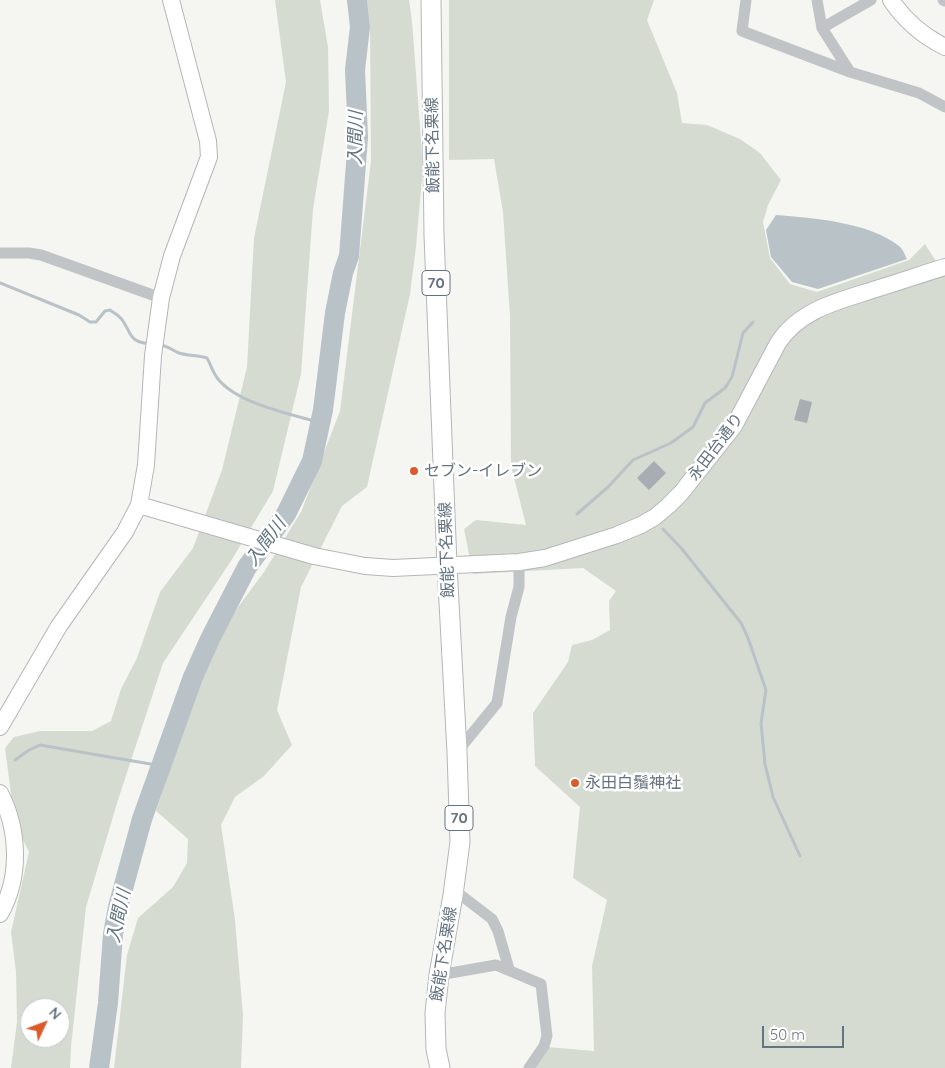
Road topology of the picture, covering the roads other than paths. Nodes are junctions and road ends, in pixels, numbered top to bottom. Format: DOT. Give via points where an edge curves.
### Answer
graph roads {
  1 [pos="171,0"];
  2 [pos="432,0"];
  3 [pos="746,0"];
  4 [pos="816,0"];
  5 [pos="871,0"];
  6 [pos="891,0"];
  7 [pos="822,28"];
  8 [pos="945,47"];
  9 [pos="850,72"];
  10 [pos="945,107"];
  11 [pos="0,253"];
  12 [pos="945,267"];
  13 [pos="161,298"];
  14 [pos="140,505"];
  15 [pos="519,562"];
  16 [pos="447,565"];
  17 [pos="0,728"];
  18 [pos="457,752"];
  19 [pos="0,793"];
  20 [pos="453,895"];
  21 [pos="0,914"];
  22 [pos="509,969"];
  23 [pos="438,975"];
  24 [pos="440,1068"];
  25 [pos="530,1068"];
  1 -- 13 [label="street" via="209,148 207,166 172,256"];
  2 -- 16 [label="main road, 飯能下名栗線 / 70" via="434,235"];
  3 -- 9 [label="street" via="742,31"];
  4 -- 7 [label="street"];
  5 -- 7 [label="street"];
  6 -- 8 [label="street" via="911,24"];
  7 -- 9 [label="street"];
  9 -- 10 [label="street" via="919,93"];
  11 -- 13 [label="street" via="41,255"];
  12 -- 15 [label="street, 永田台通り" via="823,306 796,322 786,331 734,426 681,493 655,517 617,535 560,554"];
  13 -- 14 [label="street"];
  14 -- 16 [label="street, 永田台通り" via="314,556 365,566"];
  14 -- 17 [label="street" via="125,532 59,626"];
  15 -- 16 [label="street, 永田台通り"];
  15 -- 18 [label="street" via="519,587 510,617 497,703"];
  16 -- 18 [label="main road, 飯能下名栗線 / 70"];
  18 -- 20 [label="main road, 飯能下名栗線 / 70" via="460,842"];
  19 -- 21 [label="street" via="11,821 15,849 12,886"];
  20 -- 22 [label="street" via="462,896 492,919"];
  20 -- 23 [label="main road, 飯能下名栗線 / 70"];
  22 -- 23 [label="street" via="496,965"];
  22 -- 25 [label="street" via="541,984 547,1036"];
  23 -- 24 [label="main road, 飯能下名栗線 / 70" via="435,1013"];
}
